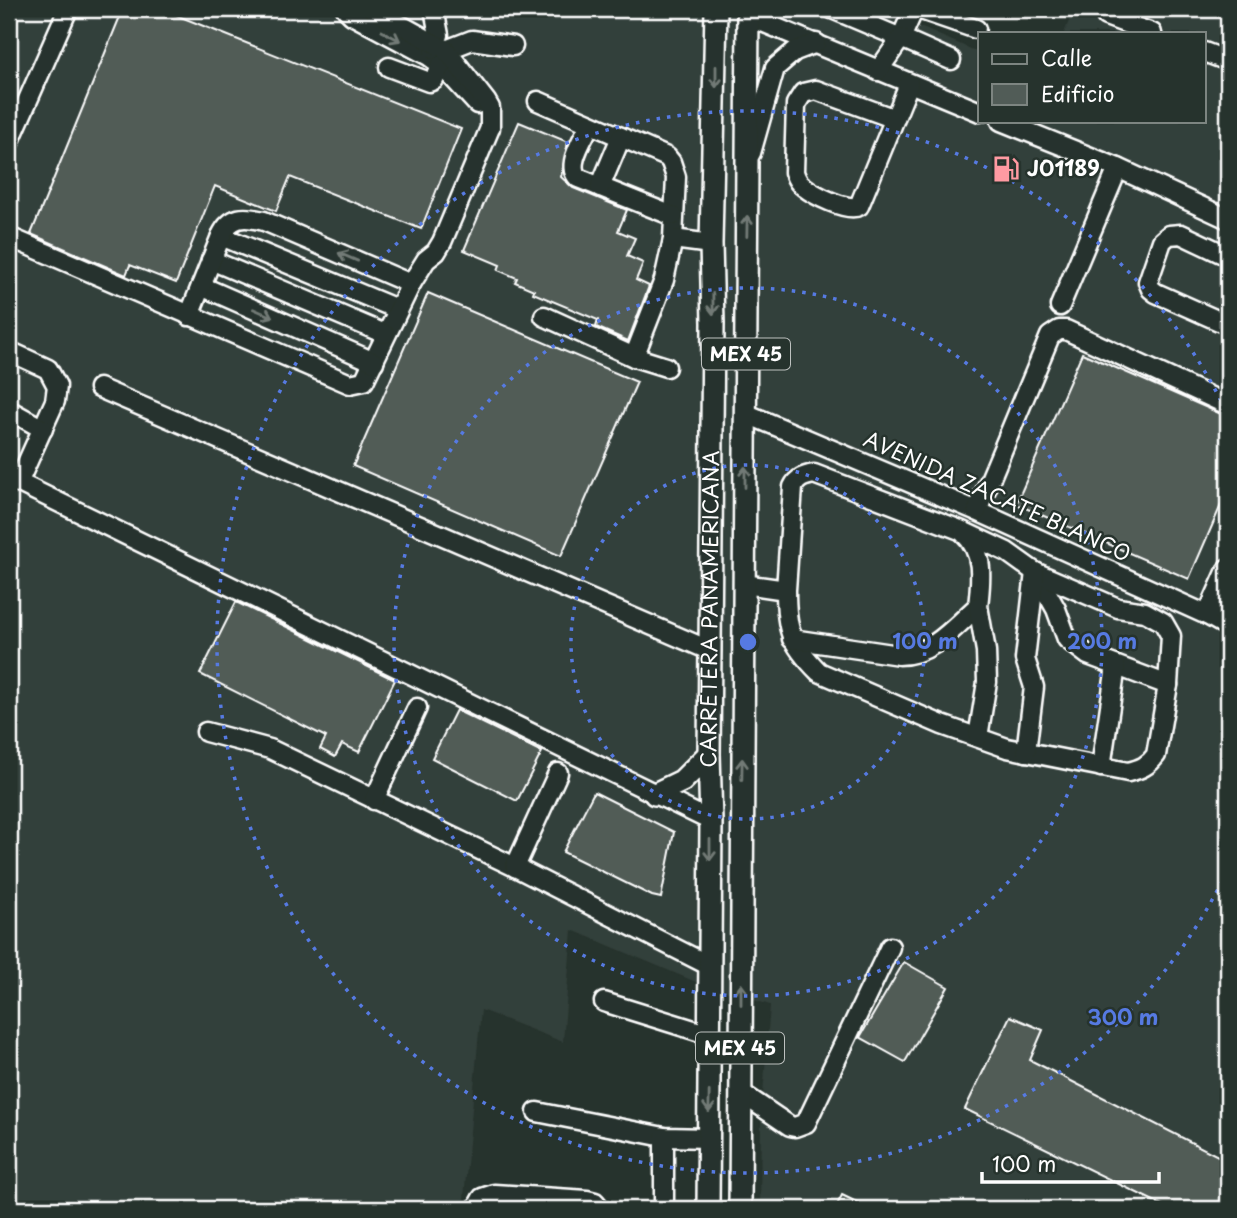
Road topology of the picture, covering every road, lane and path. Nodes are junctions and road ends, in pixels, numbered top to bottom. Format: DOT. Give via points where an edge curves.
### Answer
graph roads {
  1 [pos="68,9"];
  2 [pos="372,9"];
  3 [pos="435,9"];
  4 [pos="716,9"];
  5 [pos="832,9"];
  6 [pos="916,9"];
  7 [pos="351,11"];
  8 [pos="748,12"];
  9 [pos="1106,16"];
  10 [pos="976,29"];
  11 [pos="1149,32"];
  12 [pos="901,38"];
  13 [pos="816,43"];
  14 [pos="513,46"];
  15 [pos="438,53"];
  16 [pos="1206,53"];
  17 [pos="951,60"];
  18 [pos="1228,61"];
  19 [pos="389,67"];
  20 [pos="878,71"];
  21 [pos="909,84"];
  22 [pos="538,101"];
  23 [pos="978,111"];
  24 [pos="895,119"];
  25 [pos="1003,122"];
  26 [pos="590,124"];
  27 [pos="621,137"];
  28 [pos="9,143"];
  29 [pos="748,163"];
  30 [pos="1118,168"];
  31 [pos="600,187"];
  32 [pos="673,216"];
  33 [pos="1228,219"];
  34 [pos="221,236"];
  35 [pos="9,237"];
  36 [pos="673,239"];
  37 [pos="712,244"];
  38 [pos="1221,253"];
  39 [pos="211,260"];
  40 [pos="411,284"];
  41 [pos="201,286"];
  42 [pos="1060,306"];
  43 [pos="397,309"];
  44 [pos="189,316"];
  45 [pos="544,316"];
  46 [pos="1228,325"];
  47 [pos="385,334"];
  48 [pos="9,351"];
  49 [pos="634,357"];
  50 [pos="374,362"];
  51 [pos="666,367"];
  52 [pos="99,388"];
  53 [pos="1228,405"];
  54 [pos="9,410"];
  55 [pos="745,413"];
  56 [pos="43,429"];
  57 [pos="13,480"];
  58 [pos="977,511"];
  59 [pos="960,530"];
  60 [pos="711,544"];
  61 [pos="744,546"];
  62 [pos="1228,568"];
  63 [pos="1035,572"];
  64 [pos="744,584"];
  65 [pos="786,590"];
  66 [pos="978,606"];
  67 [pos="1206,615"];
  68 [pos="1228,627"];
  69 [pos="792,639"];
  70 [pos="710,652"];
  71 [pos="1116,666"];
  72 [pos="1168,685"];
  73 [pos="417,708"];
  74 [pos="206,732"];
  75 [pos="978,737"];
  76 [pos="1026,752"];
  77 [pos="709,754"];
  78 [pos="1101,767"];
  79 [pos="558,773"];
  80 [pos="655,794"];
  81 [pos="374,800"];
  82 [pos="710,821"];
  83 [pos="515,867"];
  84 [pos="890,947"];
  85 [pos="710,966"];
  86 [pos="604,1002"];
  87 [pos="710,1035"];
  88 [pos="740,1092"];
  89 [pos="537,1112"];
  90 [pos="664,1138"];
  91 [pos="709,1138"];
  92 [pos="476,1209"];
  93 [pos="601,1209"];
  94 [pos="664,1209"];
  95 [pos="708,1209"];
  96 [pos="740,1209"];
  1 -- 28 [label="street"];
  2 -- 15 [label="street"];
  3 -- 15 [label="street"];
  4 -- 37 [label="main road, CARRETERA PANAMERICANA / MEX 45, one-way"];
  5 -- 12 [label="street"];
  6 -- 10 [label="street"];
  6 -- 12 [label="street"];
  7 -- 15 [label="street, one-way"];
  8 -- 13 [label="street"];
  8 -- 29 [label="main road, CARRETERA PANAMERICANA / MEX 45"];
  9 -- 11 [label="street"];
  12 -- 17 [label="street"];
  12 -- 20 [label="street"];
  13 -- 20 [label="street"];
  13 -- 29 [label="street" via="795,51 775,68"];
  14 -- 15 [label="street" via="472,40"];
  15 -- 19 [label="street" via="434,80 429,82"];
  15 -- 40 [label="street" via="486,101 490,128 442,242"];
  16 -- 18 [label="street"];
  20 -- 21 [label="street"];
  21 -- 23 [label="street"];
  21 -- 24 [label="street"];
  22 -- 26 [label="street"];
  24 -- 24 [label="street" via="859,205 850,209 840,205 796,179 796,104 803,93 816,89"];
  25 -- 30 [label="street"];
  26 -- 27 [label="street"];
  26 -- 31 [label="street" via="572,170 578,178"];
  27 -- 31 [label="street"];
  27 -- 32 [label="street" via="671,162 676,177"];
  55 -- 29 [label="main road, CARRETERA PANAMERICANA / MEX 45, one-way"];
  30 -- 33 [label="street"];
  30 -- 42 [label="street"];
  31 -- 32 [label="street"];
  32 -- 36 [label="street"];
  34 -- 39 [label="street"];
  40 -- 34 [label="street, one-way" via="247,217 230,222"];
  34 -- 43 [label="street"];
  35 -- 44 [label="street"];
  36 -- 37 [label="street"];
  36 -- 49 [label="street" via="664,280"];
  37 -- 60 [label="main road, CARRETERA PANAMERICANA / MEX 45, one-way"];
  38 -- 46 [label="street" via="1181,234 1169,235 1162,241 1148,282 1156,293"];
  39 -- 41 [label="street"];
  39 -- 47 [label="street"];
  40 -- 43 [label="street"];
  41 -- 44 [label="street"];
  41 -- 50 [label="street, one-way"];
  43 -- 47 [label="street"];
  44 -- 50 [label="street" via="349,384 364,381"];
  45 -- 49 [label="street"];
  47 -- 50 [label="street"];
  48 -- 56 [label="street" via="48,369 54,378 55,401"];
  49 -- 51 [label="street"];
  52 -- 70 [label="street"];
  53 -- 58 [label="street" via="1059,330 1050,336"];
  54 -- 56 [label="street"];
  55 -- 58 [label="street, AVENIDA ZACATE BLANCO"];
  61 -- 55 [label="main road, CARRETERA PANAMERICANA / MEX 45, one-way"];
  56 -- 57 [label="street"];
  57 -- 80 [label="street"];
  58 -- 67 [label="street, AVENIDA ZACATE BLANCO"];
  59 -- 63 [label="street" via="1007,552"];
  59 -- 65 [label="street" via="814,474 803,476 793,487"];
  59 -- 66 [label="street" via="978,552"];
  60 -- 61 [label="main road"];
  60 -- 70 [label="main road, CARRETERA PANAMERICANA / MEX 45"];
  61 -- 64 [label="main road, CARRETERA PANAMERICANA / MEX 45"];
  62 -- 67 [label="street"];
  63 -- 71 [label="street" via="1067,639 1088,655"];
  63 -- 72 [label="street" via="1163,622 1171,636"];
  63 -- 76 [label="street" via="1025,659 1034,687"];
  64 -- 65 [label="street"];
  88 -- 64 [label="main road, CARRETERA PANAMERICANA / MEX 45, one-way"];
  65 -- 69 [label="street" via="786,622"];
  66 -- 69 [label="street" via="933,646 913,655"];
  66 -- 75 [label="street" via="987,681"];
  67 -- 68 [label="street, AVENIDA ZACATE BLANCO"];
  69 -- 75 [label="street" via="819,672"];
  70 -- 77 [label="main road, CARRETERA PANAMERICANA / MEX 45"];
  71 -- 72 [label="street"];
  71 -- 78 [label="street"];
  72 -- 78 [label="street" via="1156,755 1150,764 1128,772"];
  73 -- 81 [label="street"];
  74 -- 81 [label="street" via="270,749"];
  75 -- 76 [label="street"];
  76 -- 78 [label="street"];
  77 -- 80 [label="main road" via="682,781"];
  77 -- 82 [label="main road, CARRETERA PANAMERICANA / MEX 45"];
  79 -- 83 [label="street"];
  80 -- 82 [label="street"];
  81 -- 83 [label="street"];
  82 -- 85 [label="main road, CARRETERA PANAMERICANA / MEX 45, one-way"];
  83 -- 85 [label="street"];
  84 -- 88 [label="street" via="806,1123 790,1126"];
  85 -- 87 [label="main road, CARRETERA PANAMERICANA / MEX 45"];
  86 -- 87 [label="street"];
  87 -- 91 [label="main road, CARRETERA PANAMERICANA / MEX 45, one-way"];
  88 -- 96 [label="main road, CARRETERA PANAMERICANA / MEX 45"];
  89 -- 90 [label="street"];
  90 -- 91 [label="street"];
  90 -- 94 [label="street"];
  91 -- 95 [label="main road, CARRETERA PANAMERICANA / MEX 45"];
  92 -- 93 [label="street" via="482,1198 494,1194 587,1200"];
}
